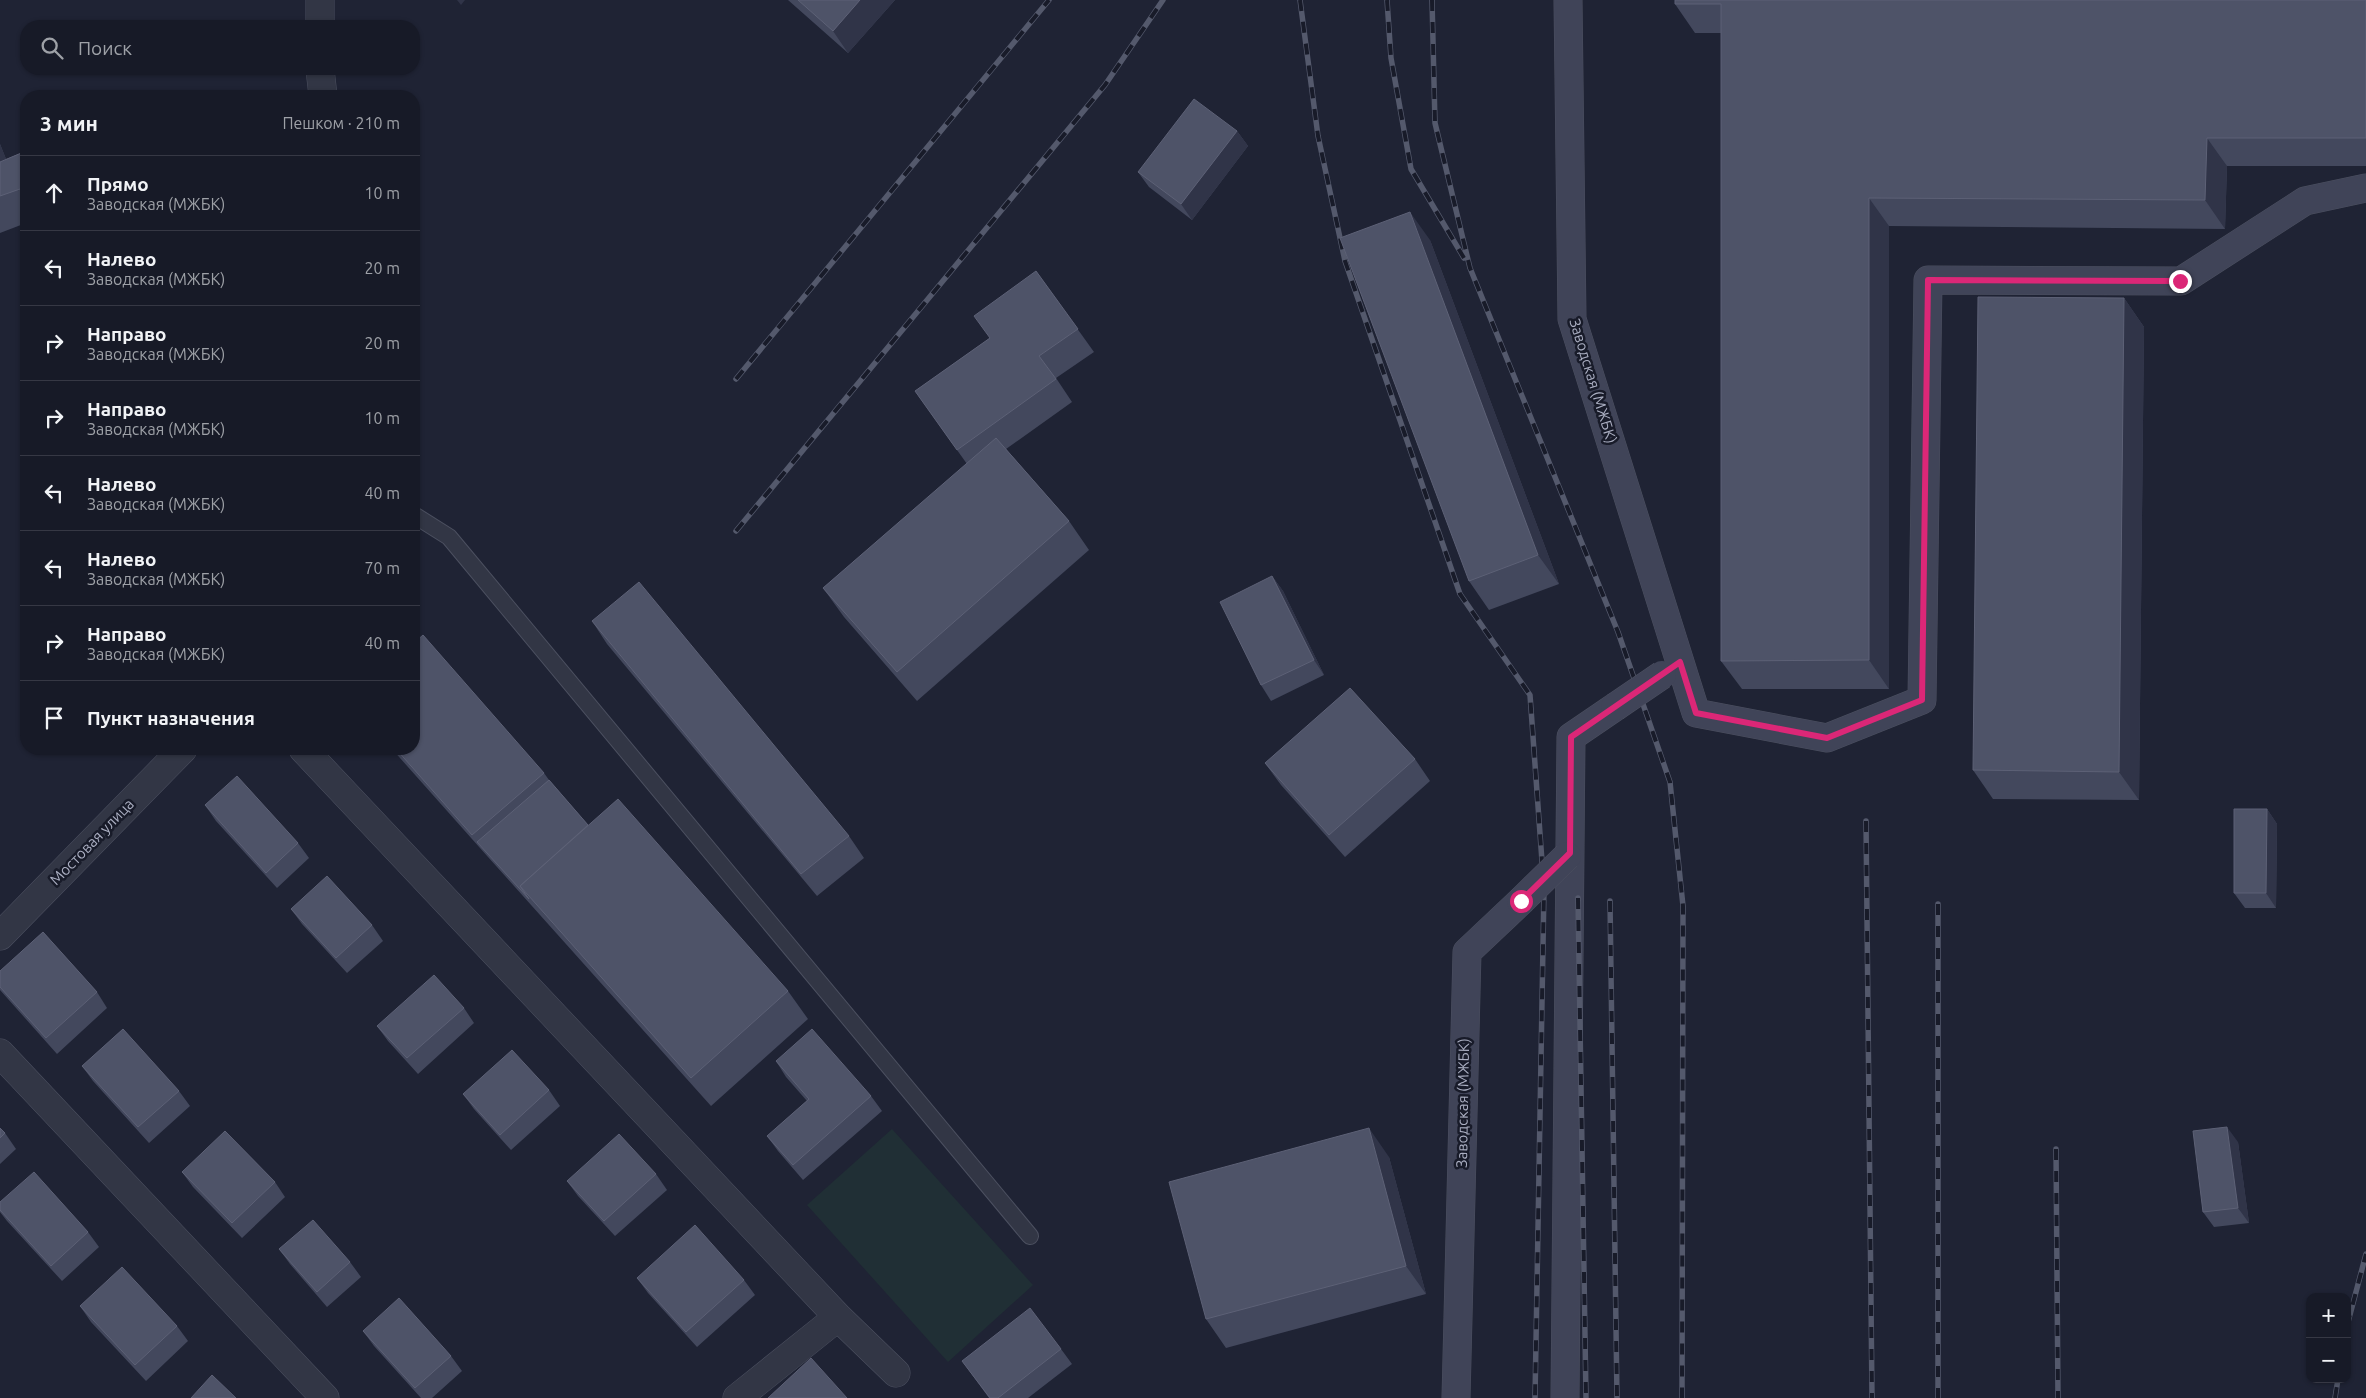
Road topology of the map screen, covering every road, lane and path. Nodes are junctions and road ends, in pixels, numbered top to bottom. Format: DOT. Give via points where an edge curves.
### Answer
graph roads {
  1 [pos="320,0"];
  2 [pos="1568,0"];
  3 [pos="320,20"];
  4 [pos="321,75"];
  5 [pos="322,90"];
  6 [pos="2366,188"];
  7 [pos="420,519"];
  8 [pos="1671,669"];
  9 [pos="177,755"];
  10 [pos="309,755"];
  11 [pos="1568,854"];
  12 [pos="0,936"];
  13 [pos="0,1053"];
  14 [pos="1030,1236"];
  15 [pos="838,1317"];
  16 [pos="896,1373"];
  17 [pos="325,1398"];
  18 [pos="737,1398"];
  19 [pos="1456,1398"];
  20 [pos="1565,1398"];
  1 -- 3 [label="street"];
  2 -- 8 [label="street, Заводская (МЖБК)" via="1572,319"];
  4 -- 5 [label="street"];
  6 -- 8 [label="street, Заводская (МЖБК)" via="2305,201 2180,281 1928,280 1922,700 1827,738 1696,713"];
  7 -- 14 [label="lane" via="449,537"];
  8 -- 11 [label="street, bridge" via="1571,737"];
  9 -- 12 [label="street, Мостовая улица"];
  10 -- 15 [label="street"];
  11 -- 19 [label="street, Заводская (МЖБК), bridge" via="1466,952"];
  11 -- 20 [label="street"];
  13 -- 17 [label="street"];
  15 -- 16 [label="street"];
  15 -- 18 [label="street"];
}
